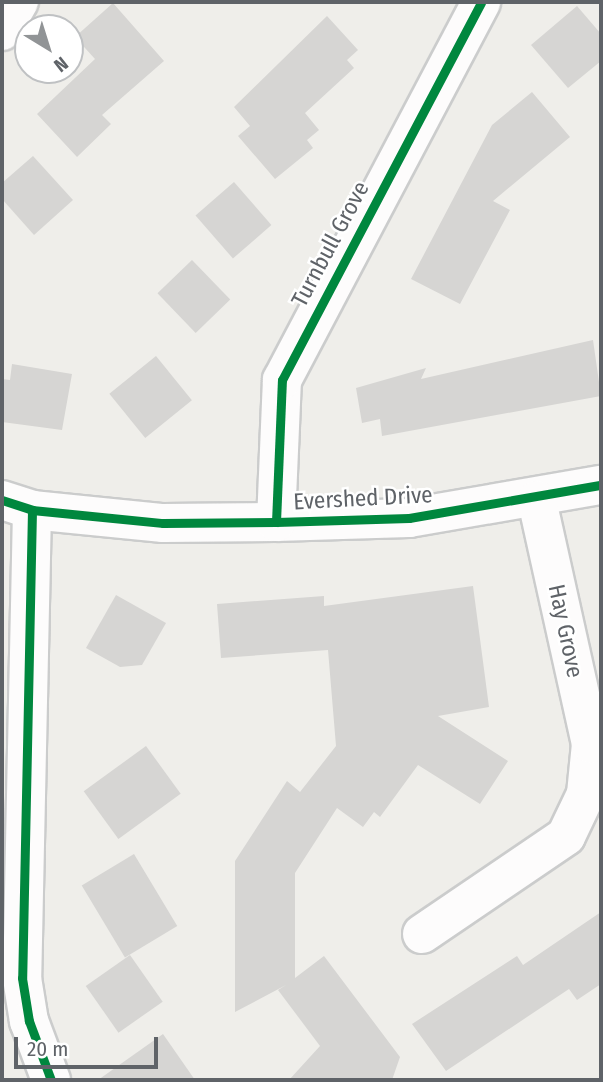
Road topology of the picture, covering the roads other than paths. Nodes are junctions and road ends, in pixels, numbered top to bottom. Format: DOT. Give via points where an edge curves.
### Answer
graph roads {
  1 [pos="19,2"];
  2 [pos="481,2"];
  3 [pos="2,31"];
  4 [pos="601,485"];
  5 [pos="537,500"];
  6 [pos="17,505"];
  7 [pos="276,522"];
  8 [pos="422,934"];
  9 [pos="51,1080"];
  1 -- 3 [label="street"];
  2 -- 7 [label="street, Turnbull Grove" via="282,380"];
  4 -- 5 [label="street, Evershed Drive"];
  5 -- 7 [label="street, Evershed Drive" via="409,518"];
  5 -- 8 [label="street, Hay Grove" via="591,744 586,794 566,836"];
  6 -- 7 [label="street, Evershed Drive" via="163,523"];
  6 -- 9 [label="street" via="22,978 29,1021"];
}
